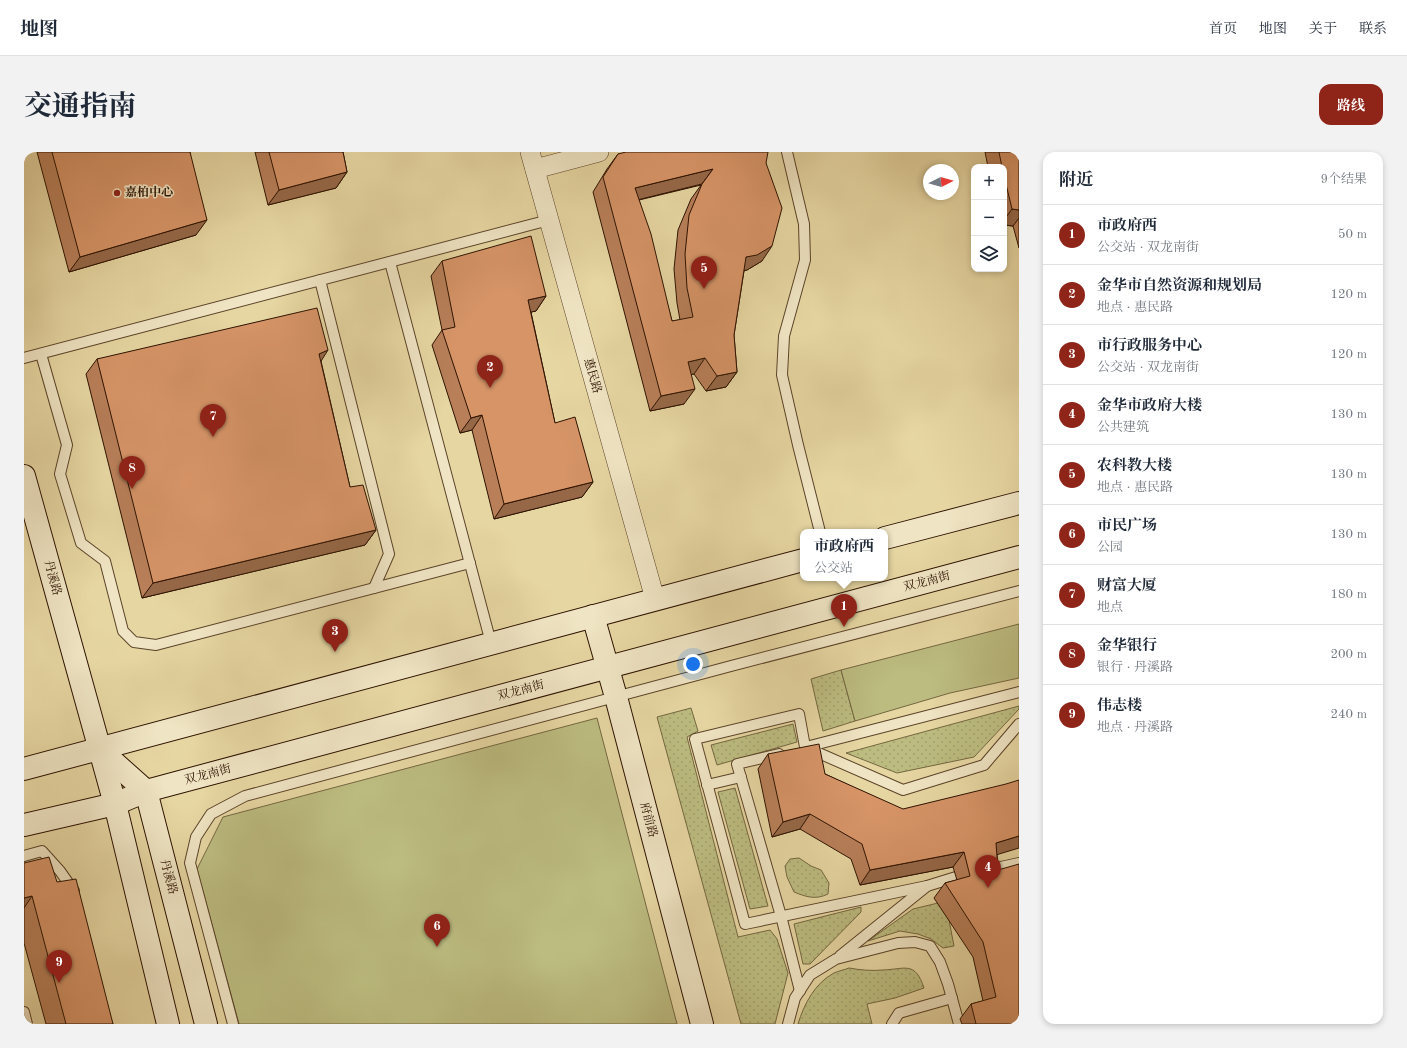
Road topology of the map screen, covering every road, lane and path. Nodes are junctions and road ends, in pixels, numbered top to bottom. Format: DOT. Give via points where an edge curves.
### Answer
graph roads {
  1 [pos="599,152"];
  2 [pos="787,152"];
  3 [pos="532,160"];
  4 [pos="549,220"];
  5 [pos="390,262"];
  6 [pos="320,280"];
  7 [pos="41,354"];
  8 [pos="24,358"];
  9 [pos="24,476"];
  10 [pos="1019,503"];
  11 [pos="819,529"];
  12 [pos="888,537"];
  13 [pos="1019,557"];
  14 [pos="800,561"];
  15 [pos="470,563"];
  16 [pos="374,588"];
  17 [pos="1019,591"];
  18 [pos="655,599"];
  19 [pos="593,616"];
  20 [pos="491,643"];
  21 [pos="608,668"];
  22 [pos="1019,692"];
  23 [pos="616,697"];
  24 [pos="1019,724"];
  25 [pos="798,749"];
  26 [pos="99,750"];
  27 [pos="24,769"];
  28 [pos="741,777"];
  29 [pos="708,785"];
  30 [pos="146,791"];
  31 [pos="115,804"];
  32 [pos="24,825"];
  33 [pos="24,856"];
  34 [pos="1019,863"];
  35 [pos="987,870"];
  36 [pos="956,877"];
  37 [pos="927,886"];
  38 [pos="77,900"];
  39 [pos="781,916"];
  40 [pos="836,959"];
  41 [pos="800,991"];
  42 [pos="952,998"];
  43 [pos="24,1012"];
  44 [pos="27,1024"];
  45 [pos="168,1024"];
  46 [pos="206,1024"];
  47 [pos="233,1024"];
  48 [pos="702,1024"];
  49 [pos="788,1024"];
  50 [pos="892,1024"];
  51 [pos="959,1024"];
  1 -- 3 [label="street"];
  2 -- 11 [label="lane" via="804,224 806,260 784,336 782,375"];
  3 -- 4 [label="street, 惠民路"];
  4 -- 5 [label="lane"];
  4 -- 18 [label="street, 惠民路"];
  5 -- 6 [label="lane"];
  5 -- 15 [label="lane"];
  6 -- 7 [label="lane"];
  6 -- 16 [label="lane" via="389,554"];
  7 -- 8 [label="lane"];
  7 -- 16 [label="lane" via="67,445 60,474 81,543 105,561 123,631 134,642 156,645"];
  9 -- 26 [label="main road, 丹溪路"];
  10 -- 12 [label="main road"];
  13 -- 21 [label="main road, 双龙南街"];
  14 -- 18 [label="main road"];
  15 -- 16 [label="lane"];
  15 -- 20 [label="lane"];
  17 -- 23 [label="lane"];
  18 -- 19 [label="main road"];
  19 -- 20 [label="main road"];
  19 -- 21 [label="main road, 府前路"];
  20 -- 26 [label="main road"];
  21 -- 23 [label="main road, 府前路"];
  21 -- 30 [label="main road, 双龙南街"];
  22 -- 25 [label="lane"];
  23 -- 47 [label="lane" via="245,796 211,814 196,837 190,863"];
  23 -- 48 [label="main road, 府前路"];
  24 -- 25 [label="lane" via="984,765 903,790"];
  25 -- 28 [label="lane" via="737,764"];
  25 -- 29 [label="lane" via="799,714 695,739"];
  26 -- 27 [label="main road"];
  26 -- 30 [label="main road"];
  26 -- 31 [label="main road, 丹溪路"];
  28 -- 29 [label="lane"];
  28 -- 39 [label="lane"];
  29 -- 39 [label="lane" via="746,924"];
  30 -- 31 [label="main road, 双龙南街"];
  30 -- 46 [label="main road, 丹溪路"];
  31 -- 32 [label="main road, 双龙南街"];
  31 -- 45 [label="main road, 丹溪路"];
  33 -- 38 [label="lane" via="42,851 60,871"];
  34 -- 35 [label="lane"];
  36 -- 37 [label="lane"];
  37 -- 39 [label="lane"];
  37 -- 40 [label="lane"];
  39 -- 41 [label="lane"];
  40 -- 41 [label="lane" via="810,975"];
  40 -- 42 [label="lane" via="898,943 915,942 930,946 940,962"];
  41 -- 49 [label="lane" via="795,998"];
  42 -- 50 [label="lane" via="899,1013"];
  42 -- 51 [label="lane"];
  43 -- 44 [label="lane"];
}
